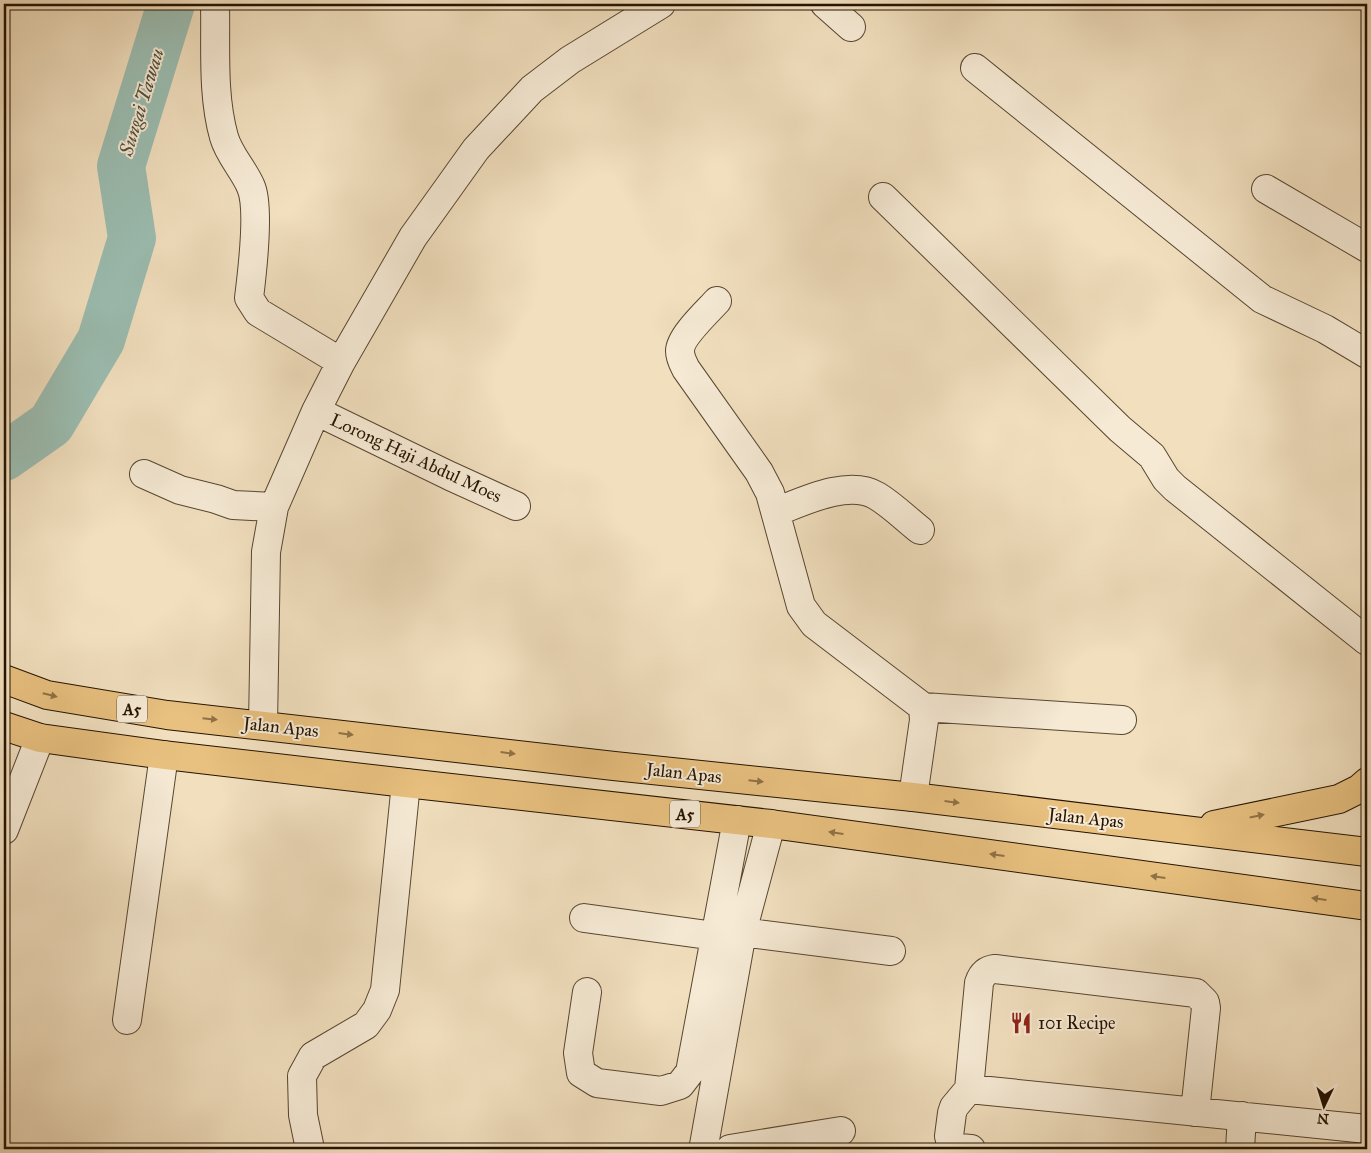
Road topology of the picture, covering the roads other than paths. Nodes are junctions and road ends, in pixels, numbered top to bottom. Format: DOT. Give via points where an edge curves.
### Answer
graph roads {
  1 [pos="215,4"];
  2 [pos="661,4"];
  3 [pos="825,4"];
  4 [pos="851,27"];
  5 [pos="975,68"];
  6 [pos="1266,189"];
  7 [pos="883,197"];
  8 [pos="1367,248"];
  9 [pos="717,300"];
  10 [pos="1367,354"];
  11 [pos="341,362"];
  12 [pos="316,411"];
  13 [pos="144,474"];
  14 [pos="516,506"];
  15 [pos="274,507"];
  16 [pos="776,512"];
  17 [pos="920,530"];
  18 [pos="1367,641"];
  19 [pos="4,679"];
  20 [pos="924,707"];
  21 [pos="1122,720"];
  22 [pos="263,725"];
  23 [pos="4,726"];
  24 [pos="40,738"];
  25 [pos="164,755"];
  26 [pos="361,778"];
  27 [pos="1367,782"];
  28 [pos="406,784"];
  29 [pos="913,797"];
  30 [pos="737,820"];
  31 [pos="771,824"];
  32 [pos="4,830"];
  33 [pos="1192,830"];
  34 [pos="1367,852"];
  35 [pos="1367,906"];
  36 [pos="584,918"];
  37 [pos="742,932"];
  38 [pos="715,936"];
  39 [pos="890,951"];
  40 [pos="587,992"];
  41 [pos="126,1020"];
  42 [pos="969,1089"];
  43 [pos="1195,1112"];
  44 [pos="1242,1116"];
  45 [pos="1367,1129"];
  46 [pos="841,1130"];
  47 [pos="310,1149"];
  48 [pos="709,1149"];
  49 [pos="730,1149"];
  50 [pos="971,1149"];
  51 [pos="1240,1149"];
  1 -- 11 [label="street" via="216,83 224,139 252,188 256,207 249,298 258,312"];
  2 -- 11 [label="street" via="570,60 532,89 476,148 413,236"];
  3 -- 4 [label="street"];
  5 -- 10 [label="street" via="1262,299 1325,329"];
  6 -- 8 [label="street"];
  7 -- 18 [label="street" via="1120,429 1152,456 1175,488"];
  9 -- 16 [label="street" via="683,340 681,358 759,472"];
  11 -- 12 [label="street"];
  12 -- 14 [label="street, Lorong Haji Abdul Moes"];
  12 -- 15 [label="street"];
  13 -- 15 [label="street" via="180,490 233,505"];
  15 -- 22 [label="street" via="266,552"];
  16 -- 17 [label="street" via="834,492 860,488 877,495"];
  16 -- 20 [label="street" via="801,606 814,624"];
  19 -- 22 [label="highway, Jalan Apas / A5, one-way" via="47,695 167,715"];
  20 -- 21 [label="street"];
  20 -- 29 [label="street"];
  22 -- 26 [label="highway" via="268,736 284,751"];
  22 -- 29 [label="highway, Jalan Apas / A5, one-way"];
  23 -- 24 [label="highway, A5"];
  24 -- 25 [label="highway, A5"];
  24 -- 32 [label="street"];
  25 -- 26 [label="highway, A5"];
  25 -- 41 [label="street"];
  26 -- 28 [label="highway, A5"];
  33 -- 27 [label="highway, one-way" via="1339,799"];
  28 -- 30 [label="highway, A5"];
  28 -- 47 [label="street" via="385,990 377,1010 366,1025 313,1056 302,1076 303,1115"];
  29 -- 33 [label="highway, Jalan Apas / A5, one-way"];
  30 -- 31 [label="highway, A5"];
  30 -- 38 [label="street"];
  35 -- 31 [label="highway, A5, one-way"];
  31 -- 37 [label="street"];
  33 -- 34 [label="highway, Jalan Apas / A5"];
  36 -- 38 [label="street"];
  37 -- 39 [label="street"];
  37 -- 48 [label="street" via="704,1145"];
  38 -- 40 [label="street" via="690,1072 680,1085 661,1091 643,1089 597,1083 581,1073 578,1053"];
  42 -- 43 [label="street"];
  42 -- 43 [label="street" via="979,982 984,972 995,969 1196,993 1206,1008"];
  42 -- 50 [label="street" via="954,1107 949,1140 954,1146"];
  43 -- 44 [label="street"];
  44 -- 45 [label="street"];
  44 -- 51 [label="street"];
  46 -- 49 [label="street"];
}
